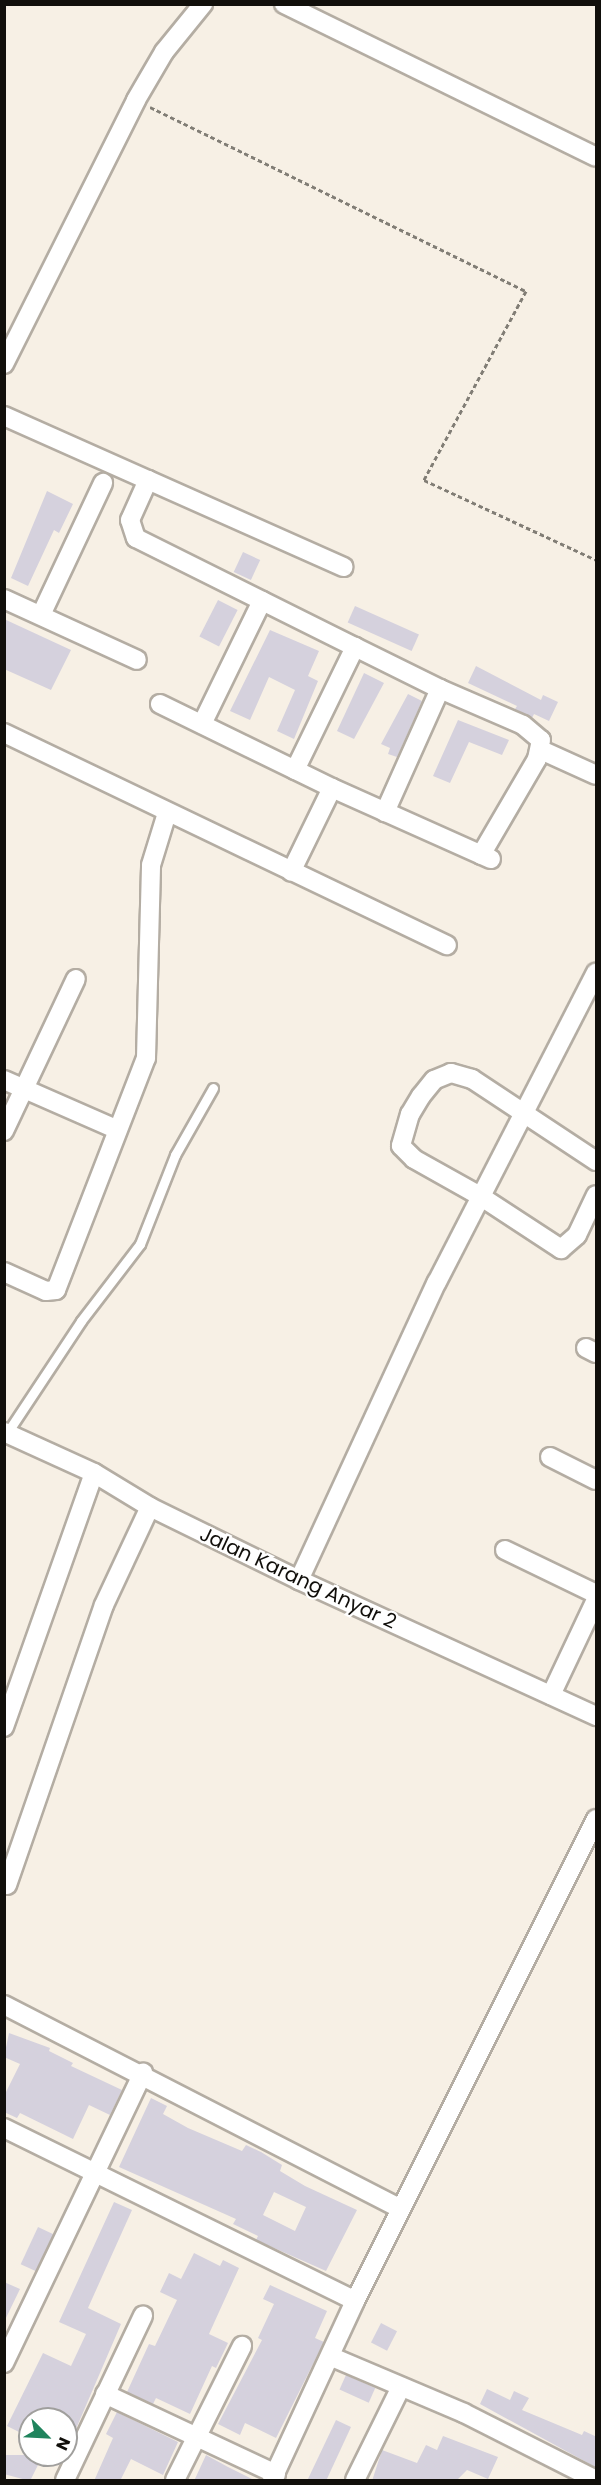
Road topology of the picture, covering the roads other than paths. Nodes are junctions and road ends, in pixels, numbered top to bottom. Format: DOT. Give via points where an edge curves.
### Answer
graph roads {
  1 [pos="203,4"];
  2 [pos="284,4"];
  3 [pos="597,157"];
  4 [pos="4,364"];
  5 [pos="4,416"];
  6 [pos="148,480"];
  7 [pos="103,483"];
  8 [pos="343,567"];
  9 [pos="4,598"];
  10 [pos="262,601"];
  11 [pos="41,615"];
  12 [pos="355,647"];
  13 [pos="137,660"];
  14 [pos="440,689"];
  15 [pos="160,704"];
  16 [pos="202,724"];
  17 [pos="4,733"];
  18 [pos="541,750"];
  19 [pos="295,770"];
  20 [pos="597,775"];
  21 [pos="332,788"];
  22 [pos="385,812"];
  23 [pos="167,813"];
  24 [pos="291,872"];
  25 [pos="447,945"];
  26 [pos="597,972"];
  27 [pos="76,979"];
  28 [pos="4,1080"];
  29 [pos="23,1088"];
  30 [pos="213,1088"];
  31 [pos="524,1112"];
  32 [pos="118,1130"];
  33 [pos="4,1131"];
  34 [pos="597,1161"];
  35 [pos="480,1196"];
  36 [pos="597,1196"];
  37 [pos="4,1272"];
  38 [pos="6,1433"];
  39 [pos="550,1457"];
  40 [pos="94,1473"];
  41 [pos="597,1480"];
  42 [pos="150,1507"];
  43 [pos="505,1550"];
  44 [pos="299,1580"];
  45 [pos="597,1594"];
  46 [pos="597,1599"];
  47 [pos="551,1695"];
  48 [pos="597,1716"];
  49 [pos="4,1727"];
  50 [pos="597,1819"];
  51 [pos="7,1885"];
  52 [pos="4,2005"];
  53 [pos="143,2073"];
  54 [pos="4,2128"];
  55 [pos="95,2171"];
  56 [pos="401,2209"];
  57 [pos="355,2301"];
  58 [pos="143,2316"];
  59 [pos="242,2346"];
  60 [pos="332,2357"];
  61 [pos="4,2363"];
  62 [pos="401,2387"];
  63 [pos="105,2394"];
  64 [pos="196,2435"];
  65 [pos="274,2477"];
  66 [pos="597,2480"];
  67 [pos="65,2481"];
  68 [pos="175,2481"];
  69 [pos="355,2481"];
  1 -- 4 [label="street" via="164,52 136,100"];
  2 -- 3 [label="street"];
  5 -- 6 [label="street"];
  6 -- 8 [label="street"];
  6 -- 10 [label="street" via="130,520 136,538"];
  7 -- 11 [label="street"];
  9 -- 11 [label="street"];
  10 -- 12 [label="street"];
  10 -- 16 [label="street"];
  11 -- 13 [label="street"];
  12 -- 14 [label="street"];
  12 -- 19 [label="street"];
  14 -- 18 [label="street" via="523,725 541,740"];
  14 -- 22 [label="street"];
  15 -- 16 [label="street"];
  16 -- 19 [label="street"];
  17 -- 23 [label="street"];
  18 -- 20 [label="street"];
  18 -- 22 [label="street" via="486,857"];
  19 -- 21 [label="street"];
  21 -- 22 [label="street"];
  21 -- 24 [label="street"];
  23 -- 24 [label="street"];
  23 -- 32 [label="street" via="151,865 146,1058"];
  24 -- 25 [label="street"];
  26 -- 31 [label="street"];
  27 -- 29 [label="street"];
  28 -- 29 [label="street"];
  29 -- 32 [label="street"];
  29 -- 33 [label="street"];
  30 -- 38 [label="lane" via="175,1155 140,1244 81,1321"];
  31 -- 34 [label="street"];
  31 -- 35 [label="street"];
  31 -- 35 [label="street" via="467,1076 451,1073 434,1080 410,1114 401,1146 405,1151"];
  32 -- 37 [label="street" via="56,1290 46,1291"];
  35 -- 36 [label="street" via="561,1249 577,1235"];
  35 -- 44 [label="street"];
  38 -- 40 [label="street, Jalan Karang Anyar 2"];
  39 -- 41 [label="street"];
  40 -- 42 [label="street, Jalan Karang Anyar 2"];
  40 -- 49 [label="street"];
  42 -- 44 [label="street, Jalan Karang Anyar 2"];
  42 -- 51 [label="street" via="104,1605"];
  43 -- 45 [label="street"];
  44 -- 47 [label="street, Jalan Karang Anyar 2"];
  46 -- 47 [label="street"];
  47 -- 48 [label="street, Jalan Karang Anyar 2"];
  50 -- 56 [label="street"];
  52 -- 53 [label="street"];
  53 -- 55 [label="street"];
  53 -- 56 [label="street"];
  54 -- 55 [label="street"];
  55 -- 57 [label="street"];
  55 -- 61 [label="street"];
  56 -- 57 [label="street"];
  57 -- 60 [label="street"];
  58 -- 63 [label="street"];
  59 -- 64 [label="street"];
  60 -- 62 [label="street"];
  60 -- 65 [label="street"];
  62 -- 66 [label="street" via="464,2413"];
  62 -- 69 [label="street"];
  63 -- 64 [label="street"];
  63 -- 67 [label="street"];
  64 -- 65 [label="street"];
  64 -- 68 [label="street"];
}
